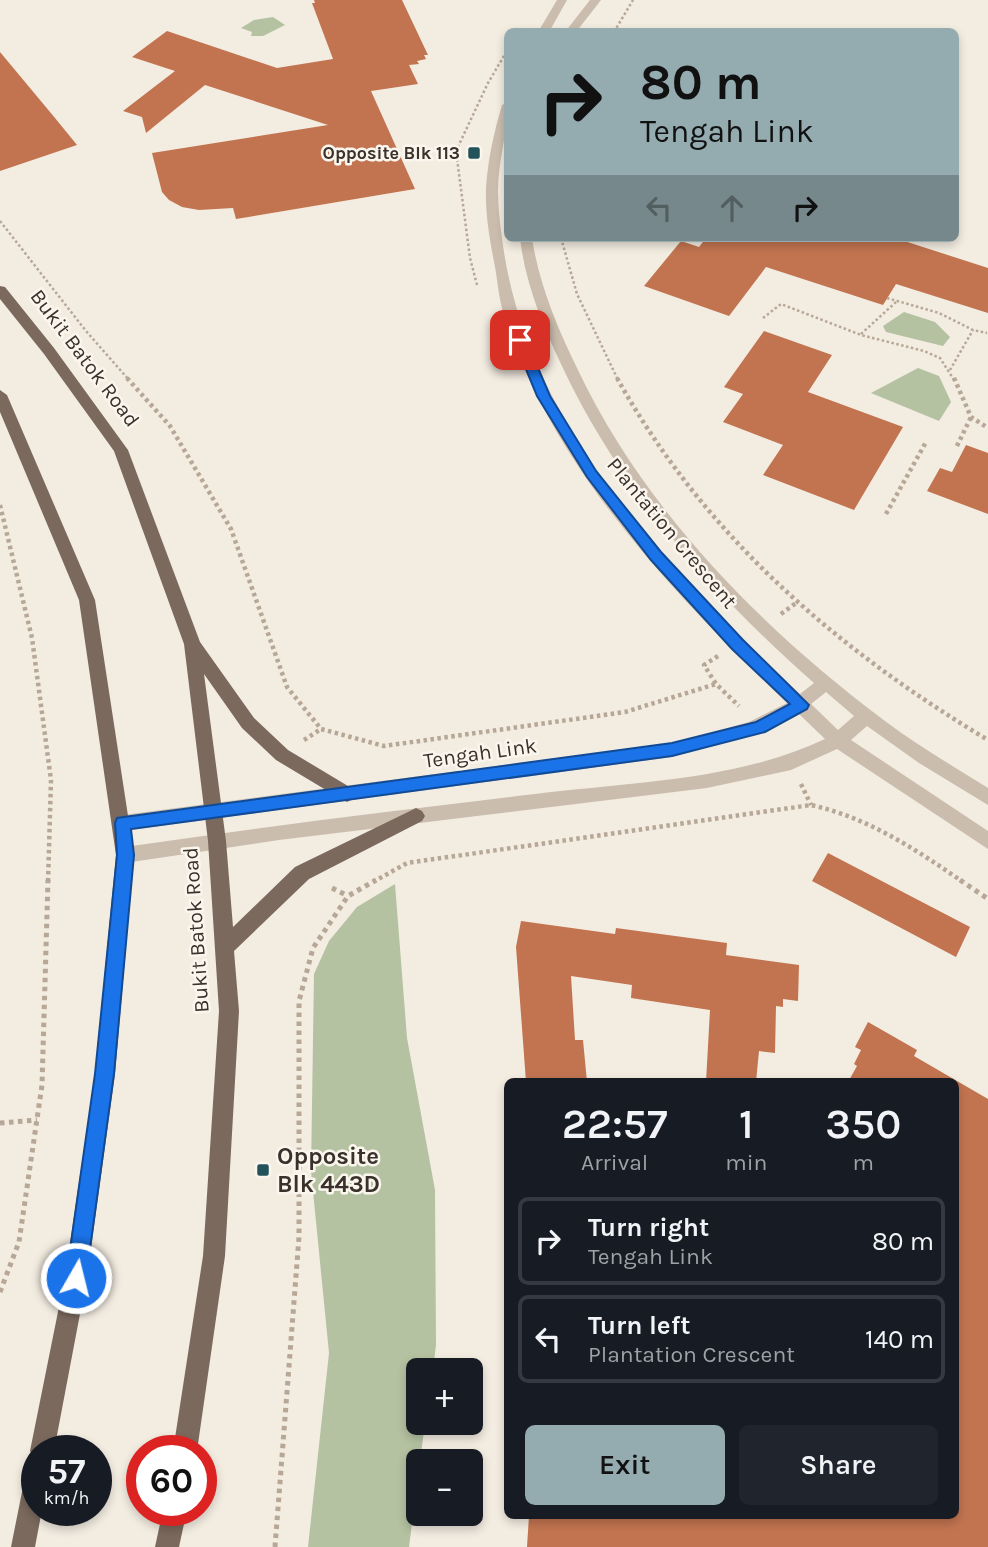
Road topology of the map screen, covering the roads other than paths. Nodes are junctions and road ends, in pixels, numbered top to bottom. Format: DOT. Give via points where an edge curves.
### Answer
graph roads {
  1 [pos="562,0"];
  2 [pos="596,0"];
  3 [pos="545,28"];
  4 [pos="573,28"];
  5 [pos="504,119"];
  6 [pos="527,242"];
  7 [pos="0,290"];
  8 [pos="0,396"];
  9 [pos="192,644"];
  10 [pos="827,682"];
  11 [pos="801,705"];
  12 [pos="866,716"];
  13 [pos="838,741"];
  14 [pos="347,794"];
  15 [pos="988,797"];
  16 [pos="214,810"];
  17 [pos="416,816"];
  18 [pos="123,823"];
  19 [pos="217,841"];
  20 [pos="988,841"];
  21 [pos="125,855"];
  22 [pos="225,948"];
  23 [pos="45,1435"];
  24 [pos="187,1435"];
  25 [pos="27,1526"];
  26 [pos="172,1526"];
  27 [pos="23,1547"];
  28 [pos="167,1547"];
  1 -- 3 [label="street"];
  2 -- 4 [label="street"];
  5 -- 11 [label="street, Plantation Crescent" via="492,190 496,240 511,317 544,396 592,474 656,556"];
  6 -- 10 [label="street, Plantation Crescent" via="546,315 577,390 623,465 684,543 764,626"];
  7 -- 9 [label="main road, Bukit Batok Road" via="121,450"];
  8 -- 18 [label="main road" via="87,600"];
  9 -- 14 [label="main road" via="248,723 282,755"];
  9 -- 16 [label="main road, Bukit Batok Road"];
  10 -- 11 [label="street, Tengah Link"];
  10 -- 12 [label="street, Plantation Crescent"];
  11 -- 13 [label="street, Plantation Crescent"];
  11 -- 14 [label="street, Tengah Link" via="760,727 672,750"];
  12 -- 13 [label="street"];
  12 -- 15 [label="street, Plantation Crescent"];
  13 -- 17 [label="street" via="791,763 707,780"];
  13 -- 20 [label="street, Plantation Crescent"];
  14 -- 16 [label="street, Tengah Link"];
  16 -- 18 [label="street, Tengah Link"];
  16 -- 19 [label="main road, Bukit Batok Road"];
  17 -- 19 [label="street"];
  17 -- 22 [label="main road" via="302,873"];
  18 -- 21 [label="main road"];
  19 -- 21 [label="street"];
  19 -- 22 [label="main road, Bukit Batok Road"];
  21 -- 23 [label="main road" via="105,1074 78,1265"];
  22 -- 24 [label="main road, Bukit Batok Road" via="229,1011 214,1256"];
  25 -- 27 [label="main road"];
  26 -- 28 [label="main road"];
}
